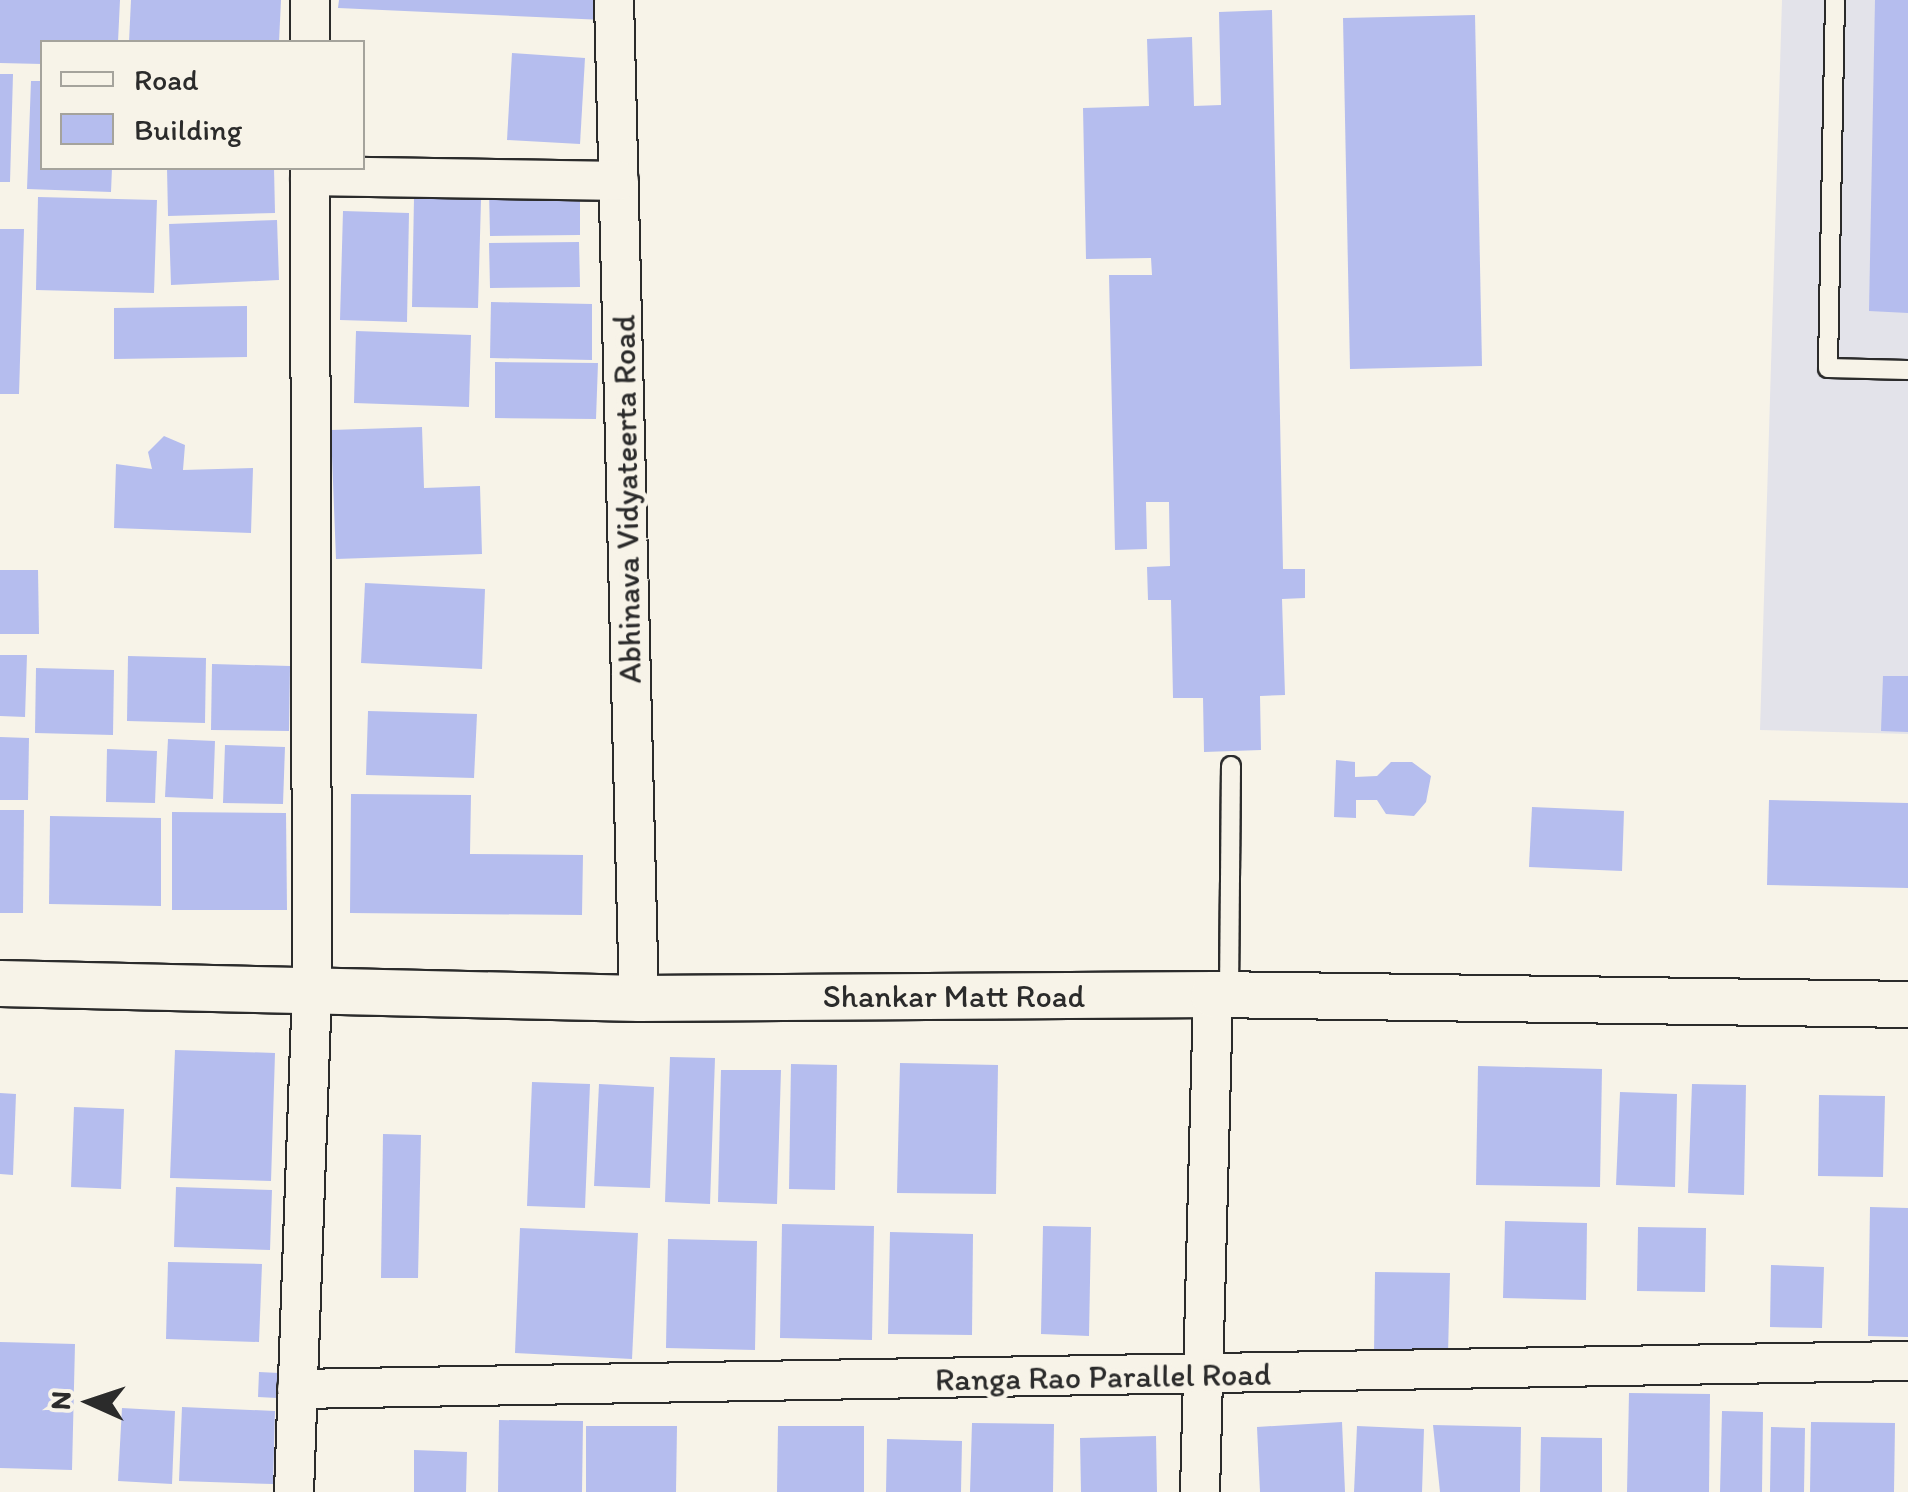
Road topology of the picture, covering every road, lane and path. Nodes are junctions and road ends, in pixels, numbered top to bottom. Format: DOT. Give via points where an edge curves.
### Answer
graph roads {
  1 [pos="310,0"];
  2 [pos="614,0"];
  3 [pos="1835,0"];
  4 [pos="310,40"];
  5 [pos="310,172"];
  6 [pos="619,181"];
  7 [pos="1908,370"];
  8 [pos="1231,766"];
  9 [pos="0,983"];
  10 [pos="312,988"];
  11 [pos="1221,994"];
  12 [pos="638,998"];
  13 [pos="1908,1004"];
  14 [pos="1908,1361"];
  15 [pos="1205,1376"];
  16 [pos="298,1389"];
  17 [pos="294,1492"];
  18 [pos="1200,1492"];
  1 -- 4 [label="street"];
  2 -- 6 [label="street, Abhinava Vidyateerta Road"];
  3 -- 7 [label="lane" via="1828,368"];
  5 -- 6 [label="street"];
  5 -- 10 [label="street"];
  6 -- 12 [label="street, Abhinava Vidyateerta Road"];
  8 -- 11 [label="lane"];
  9 -- 10 [label="street, Shankar Matt Road"];
  10 -- 12 [label="street, Shankar Matt Road"];
  10 -- 16 [label="street"];
  11 -- 12 [label="street, Shankar Matt Road"];
  11 -- 13 [label="street, Shankar Matt Road"];
  11 -- 15 [label="street"];
  14 -- 15 [label="street, Ranga Rao Parallel Road"];
  15 -- 16 [label="street, Ranga Rao Parallel Road"];
  15 -- 18 [label="street"];
  16 -- 17 [label="street"];
}
